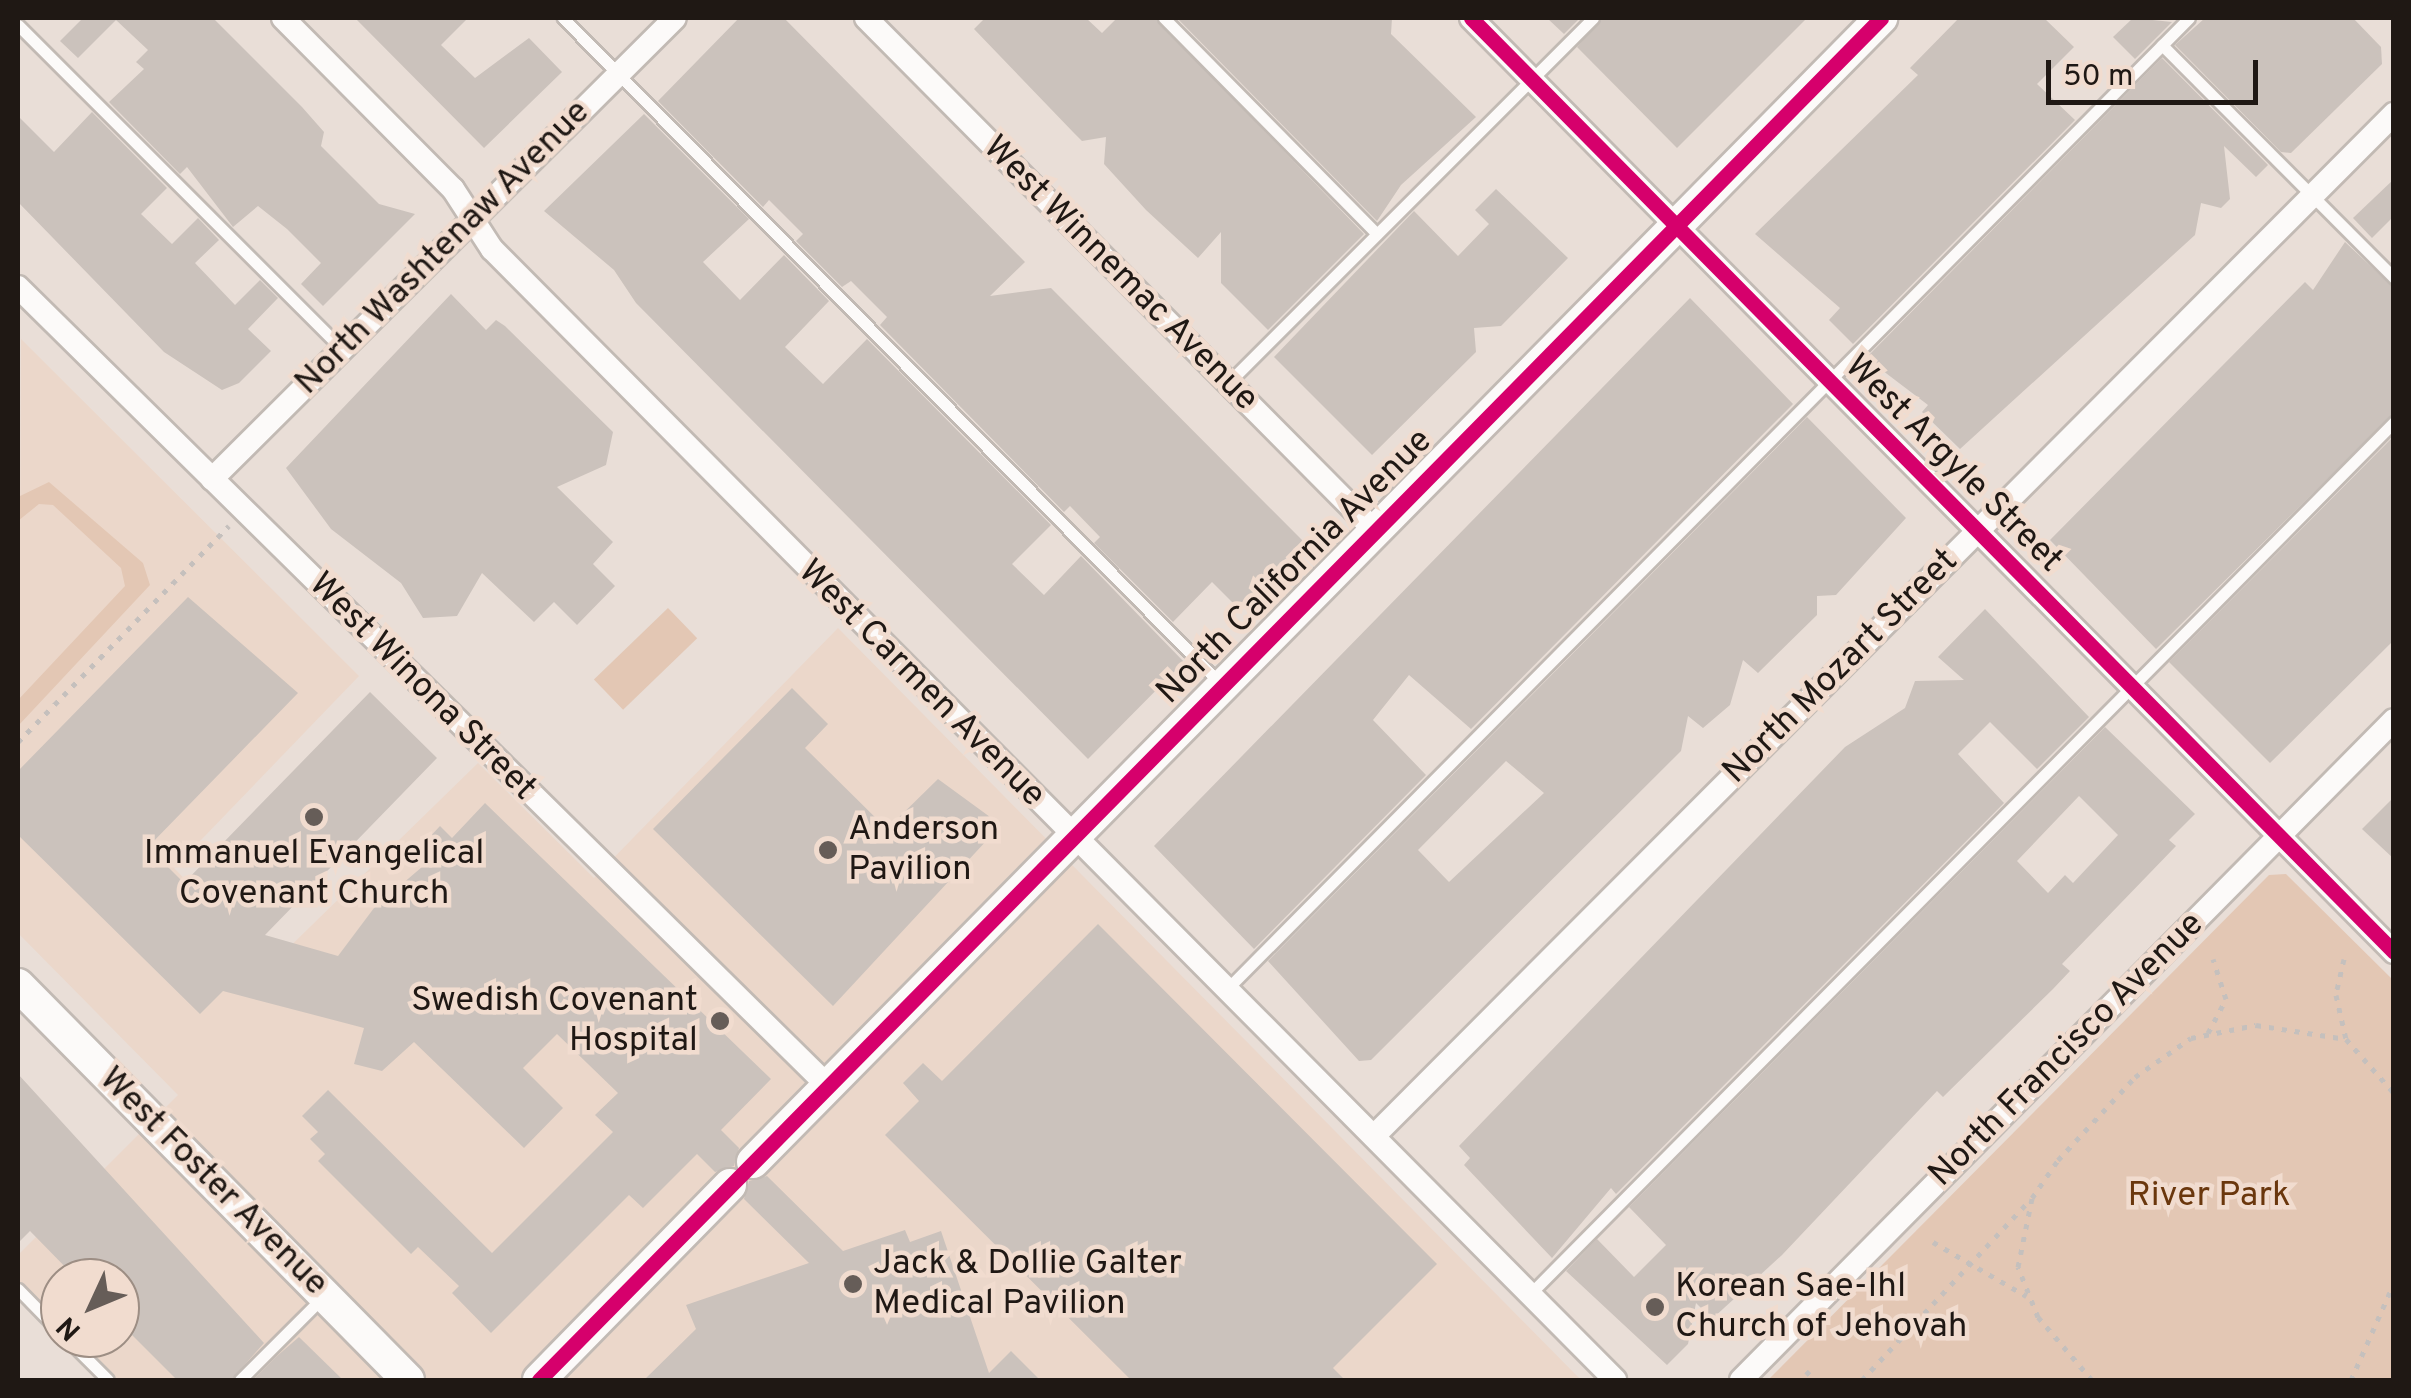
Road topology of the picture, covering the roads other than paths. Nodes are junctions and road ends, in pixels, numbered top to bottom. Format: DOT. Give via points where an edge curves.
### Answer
graph roads {
  1 [pos="283,18"];
  2 [pos="563,18"];
  3 [pos="675,18"];
  4 [pos="866,18"];
  5 [pos="1164,18"];
  6 [pos="1470,18"];
  7 [pos="1593,18"];
  8 [pos="1881,18"];
  9 [pos="2190,18"];
  10 [pos="18,24"];
  11 [pos="2162,45"];
  12 [pos="619,74"];
  13 [pos="1532,79"];
  14 [pos="2394,114"];
  15 [pos="2312,196"];
  16 [pos="470,218"];
  17 [pos="1676,226"];
  18 [pos="1377,234"];
  19 [pos="2394,278"];
  20 [pos="18,287"];
  21 [pos="340,347"];
  22 [pos="1830,382"];
  23 [pos="1228,383"];
  24 [pos="2394,422"];
  25 [pos="212,479"];
  26 [pos="1374,530"];
  27 [pos="1977,531"];
  28 [pos="1221,684"];
  29 [pos="2130,687"];
  30 [pos="2394,720"];
  31 [pos="1071,836"];
  32 [pos="2278,837"];
  33 [pos="2394,952"];
  34 [pos="18,985"];
  35 [pos="1226,990"];
  36 [pos="828,1086"];
  37 [pos="1374,1136"];
  38 [pos="752,1162"];
  39 [pos="730,1186"];
  40 [pos="18,1289"];
  41 [pos="1530,1294"];
  42 [pos="324,1296"];
  43 [pos="40,1312"];
  44 [pos="86,1358"];
  45 [pos="108,1380"];
  46 [pos="240,1380"];
  47 [pos="408,1380"];
  48 [pos="539,1380"];
  49 [pos="1615,1380"];
  50 [pos="1741,1380"];
  1 -- 16 [label="street, West Carmen Avenue" via="454,189"];
  2 -- 12 [label="lane"];
  3 -- 12 [label="street, North Washtenaw Avenue"];
  4 -- 23 [label="street, West Winnemac Avenue"];
  5 -- 18 [label="lane"];
  6 -- 13 [label="street, West Argyle Street"];
  7 -- 13 [label="lane"];
  8 -- 17 [label="main road, North California Avenue"];
  9 -- 11 [label="lane"];
  10 -- 21 [label="lane"];
  11 -- 15 [label="lane"];
  11 -- 22 [label="lane"];
  12 -- 16 [label="street, North Washtenaw Avenue"];
  12 -- 28 [label="lane"];
  13 -- 17 [label="street, West Argyle Street"];
  13 -- 18 [label="lane"];
  14 -- 15 [label="street, North Mozart Street"];
  15 -- 19 [label="lane"];
  15 -- 27 [label="street, North Mozart Street"];
  16 -- 21 [label="street, North Washtenaw Avenue"];
  16 -- 31 [label="street, West Carmen Avenue"];
  17 -- 22 [label="street, West Argyle Street"];
  17 -- 26 [label="main road, North California Avenue"];
  18 -- 23 [label="lane"];
  20 -- 25 [label="street, West Winona Street"];
  21 -- 25 [label="street, North Washtenaw Avenue"];
  22 -- 27 [label="street, West Argyle Street"];
  22 -- 35 [label="lane"];
  23 -- 26 [label="street, West Winnemac Avenue"];
  24 -- 29 [label="lane"];
  25 -- 36 [label="street, West Winona Street"];
  26 -- 28 [label="main road, North California Avenue"];
  27 -- 29 [label="street, West Argyle Street"];
  27 -- 37 [label="street, North Mozart Street"];
  28 -- 31 [label="main road, North California Avenue"];
  29 -- 32 [label="street, West Argyle Street"];
  29 -- 41 [label="lane"];
  30 -- 32 [label="street, North Francisco Avenue"];
  31 -- 35 [label="street, West Carmen Avenue"];
  31 -- 36 [label="main road, North California Avenue"];
  32 -- 33 [label="street, West Argyle Street"];
  32 -- 50 [label="street, North Francisco Avenue"];
  34 -- 42 [label="main road, West Foster Avenue"];
  35 -- 37 [label="street, West Carmen Avenue"];
  36 -- 38 [label="main road, North California Avenue"];
  37 -- 41 [label="street, West Carmen Avenue"];
  39 -- 48 [label="main road"];
  40 -- 43 [label="lane"];
  41 -- 49 [label="street, West Carmen Avenue"];
  42 -- 46 [label="lane"];
  42 -- 47 [label="main road, West Foster Avenue"];
  44 -- 45 [label="lane"];
}
